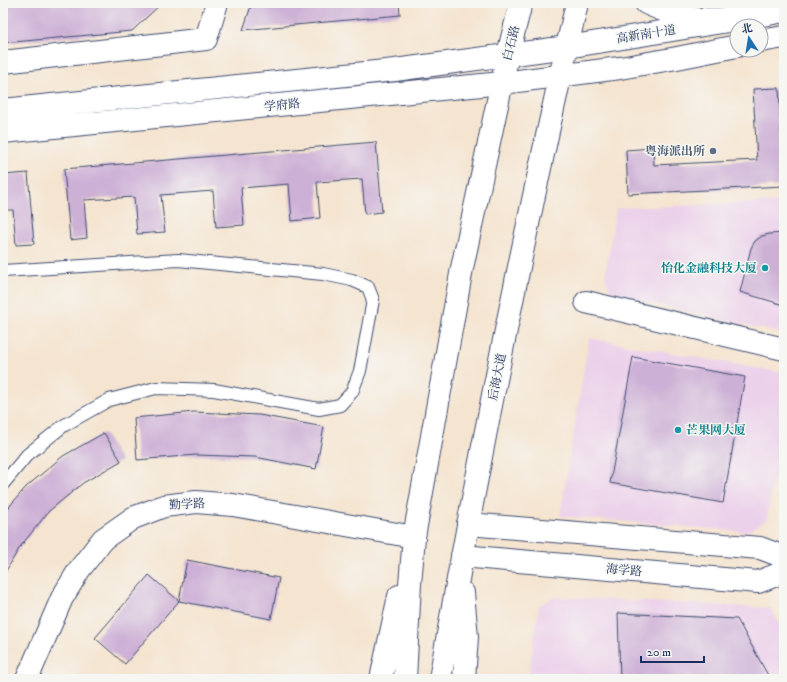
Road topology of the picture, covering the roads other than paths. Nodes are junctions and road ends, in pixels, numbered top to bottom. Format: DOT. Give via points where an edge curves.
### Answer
graph roads {
  1 [pos="217,3"];
  2 [pos="521,3"];
  3 [pos="577,3"];
  4 [pos="646,3"];
  5 [pos="784,11"];
  6 [pos="729,18"];
  7 [pos="747,18"];
  8 [pos="729,21"];
  9 [pos="784,37"];
  10 [pos="769,40"];
  11 [pos="567,47"];
  12 [pos="729,48"];
  13 [pos="508,54"];
  14 [pos="3,62"];
  15 [pos="560,76"];
  16 [pos="502,83"];
  17 [pos="3,110"];
  18 [pos="3,132"];
  19 [pos="3,271"];
  20 [pos="586,302"];
  21 [pos="784,349"];
  22 [pos="3,484"];
  23 [pos="468,524"];
  24 [pos="414,537"];
  25 [pos="784,557"];
  26 [pos="461,562"];
  27 [pos="784,572"];
  28 [pos="27,679"];
  29 [pos="381,679"];
  30 [pos="405,679"];
  31 [pos="440,679"];
  32 [pos="464,679"];
  1 -- 14 [label="main road" via="206,39"];
  2 -- 13 [label="main road, 白石路"];
  3 -- 11 [label="main road"];
  4 -- 6 [label="main road" via="684,17"];
  5 -- 7 [label="main road, 高新南十道"];
  8 -- 11 [label="main road, 高新南十道"];
  9 -- 10 [label="main road"];
  11 -- 13 [label="main road, 高新南十道"];
  11 -- 15 [label="main road"];
  12 -- 15 [label="main road" via="620,68"];
  13 -- 16 [label="main road, 白石路"];
  13 -- 17 [label="main road, 学府路" via="395,70"];
  15 -- 16 [label="main road, 学府路"];
  15 -- 23 [label="main road, 后海大道" via="515,283"];
  16 -- 18 [label="main road, 学府路"];
  16 -- 24 [label="main road" via="462,268"];
  19 -- 22 [label="lane" via="178,260 323,274 352,280 368,287 373,300 360,371 352,392 340,404 319,409 214,390 156,388 109,400 63,426 27,455"];
  20 -- 21 [label="main road"];
  23 -- 25 [label="main road" via="760,548"];
  23 -- 26 [label="main road, 后海大道"];
  24 -- 28 [label="main road, 勤学路" via="233,505 196,502 164,506 133,518 103,539 79,570 62,598"];
  24 -- 29 [label="main road"];
  24 -- 30 [label="main road"];
  26 -- 27 [label="main road, 海学路" via="758,582"];
  26 -- 31 [label="main road, 后海大道"];
  26 -- 32 [label="main road" via="467,637"];
}
